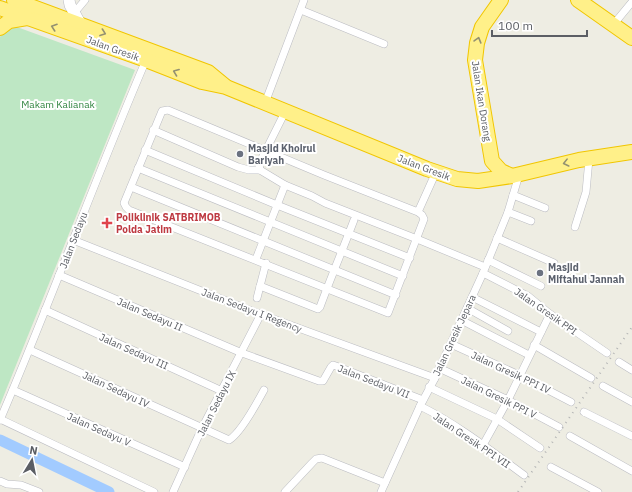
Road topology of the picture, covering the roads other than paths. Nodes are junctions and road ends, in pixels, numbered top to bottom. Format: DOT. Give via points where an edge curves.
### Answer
graph roads {
  1 [pos="14,0"];
  2 [pos="85,0"];
  3 [pos="304,0"];
  4 [pos="501,0"];
  5 [pos="578,0"];
  6 [pos="632,2"];
  7 [pos="71,6"];
  8 [pos="2,8"];
  9 [pos="301,10"];
  10 [pos="58,17"];
  11 [pos="28,18"];
  12 [pos="81,25"];
  13 [pos="614,25"];
  14 [pos="0,28"];
  15 [pos="632,38"];
  16 [pos="384,44"];
  17 [pos="146,60"];
  18 [pos="226,87"];
  19 [pos="265,103"];
  20 [pos="285,112"];
  21 [pos="154,130"];
  22 [pos="145,150"];
  23 [pos="265,150"];
  24 [pos="632,152"];
  25 [pos="589,159"];
  26 [pos="492,161"];
  27 [pos="138,168"];
  28 [pos="260,170"];
  29 [pos="436,172"];
  30 [pos="515,176"];
  31 [pos="478,181"];
  32 [pos="285,185"];
  33 [pos="130,187"];
  34 [pos="514,195"];
  35 [pos="277,205"];
  36 [pos="545,208"];
  37 [pos="418,212"];
  38 [pos="508,212"];
  39 [pos="354,220"];
  40 [pos="531,221"];
  41 [pos="270,222"];
  42 [pos="575,227"];
  43 [pos="349,233"];
  44 [pos="497,238"];
  45 [pos="417,239"];
  46 [pos="73,240"];
  47 [pos="263,241"];
  48 [pos="341,251"];
  49 [pos="410,258"];
  50 [pos="256,259"];
  51 [pos="266,263"];
  52 [pos="554,263"];
  53 [pos="485,267"];
  54 [pos="335,271"];
  55 [pos="59,275"];
  56 [pos="402,276"];
  57 [pos="260,286"];
  58 [pos="541,286"];
  59 [pos="327,288"];
  60 [pos="396,295"];
  61 [pos="472,297"];
  62 [pos="257,298"];
  63 [pos="467,308"];
  64 [pos="45,310"];
  65 [pos="261,314"];
  66 [pos="550,314"];
  67 [pos="461,320"];
  68 [pos="508,331"];
  69 [pos="541,332"];
  70 [pos="451,344"];
  71 [pos="534,345"];
  72 [pos="30,350"];
  73 [pos="242,353"];
  74 [pos="607,353"];
  75 [pos="529,355"];
  76 [pos="619,362"];
  77 [pos="439,368"];
  78 [pos="632,370"];
  79 [pos="519,375"];
  80 [pos="434,377"];
  81 [pos="591,378"];
  82 [pos="602,386"];
  83 [pos="429,387"];
  84 [pos="13,390"];
  85 [pos="264,390"];
  86 [pos="222,391"];
  87 [pos="508,400"];
  88 [pos="572,402"];
  89 [pos="632,402"];
  90 [pos="422,403"];
  91 [pos="584,412"];
  92 [pos="0,420"];
  93 [pos="497,420"];
  94 [pos="559,427"];
  95 [pos="202,428"];
  96 [pos="570,436"];
  97 [pos="632,436"];
  98 [pos="483,445"];
  99 [pos="540,448"];
  100 [pos="185,467"];
  101 [pos="552,467"];
  102 [pos="632,471"];
  103 [pos="524,475"];
  104 [pos="0,481"];
  105 [pos="385,483"];
  106 [pos="7,484"];
  107 [pos="5,492"];
  108 [pos="40,492"];
  109 [pos="154,492"];
  110 [pos="173,492"];
  111 [pos="285,492"];
  112 [pos="381,492"];
  113 [pos="598,492"];
  1 -- 10 [label="highway, Jalan Gresik"];
  2 -- 7 [label="street"];
  3 -- 9 [label="street"];
  26 -- 4 [label="highway, Jalan Ikan Dorang, one-way" via="475,60 482,27"];
  5 -- 13 [label="highway"];
  6 -- 13 [label="street"];
  7 -- 10 [label="street"];
  7 -- 12 [label="street"];
  8 -- 11 [label="highway, Jalan Gresik"];
  9 -- 16 [label="street"];
  9 -- 19 [label="street"];
  10 -- 12 [label="highway, Jalan Gresik"];
  11 -- 14 [label="highway" via="9,21"];
  17 -- 11 [label="highway, Jalan Gresik, one-way"];
  12 -- 18 [label="highway, Jalan Gresik, one-way" via="208,72"];
  13 -- 15 [label="highway"];
  18 -- 17 [label="highway, Jalan Gresik, one-way" via="202,82"];
  17 -- 46 [label="street, Jalan Sedayu"];
  18 -- 19 [label="highway, Jalan Gresik"];
  19 -- 20 [label="highway, Jalan Gresik"];
  20 -- 23 [label="street"];
  20 -- 29 [label="highway, Jalan Gresik"];
  21 -- 22 [label="street"];
  21 -- 23 [label="street" via="162,111 168,110"];
  21 -- 28 [label="street" via="238,167"];
  22 -- 27 [label="street"];
  22 -- 35 [label="street"];
  23 -- 28 [label="street" via="259,164"];
  23 -- 37 [label="street"];
  24 -- 25 [label="highway, Jalan Gresik"];
  25 -- 30 [label="highway, Jalan Gresik, one-way"];
  25 -- 42 [label="street" via="586,192"];
  26 -- 30 [label="highway" via="501,171"];
  26 -- 31 [label="highway" via="487,172"];
  27 -- 33 [label="street"];
  27 -- 41 [label="street"];
  28 -- 32 [label="street"];
  29 -- 31 [label="highway, Jalan Gresik" via="457,179"];
  29 -- 37 [label="street"];
  30 -- 31 [label="highway, Jalan Gresik"];
  30 -- 34 [label="street, Jalan Gresik Jepara"];
  32 -- 35 [label="street"];
  32 -- 45 [label="street"];
  33 -- 47 [label="street"];
  33 -- 50 [label="street" via="124,203 129,210"];
  34 -- 36 [label="street"];
  34 -- 38 [label="street, Jalan Gresik Jepara"];
  35 -- 41 [label="street"];
  35 -- 43 [label="street"];
  37 -- 45 [label="street" via="424,219"];
  38 -- 40 [label="street"];
  38 -- 44 [label="street, Jalan Gresik Jepara"];
  39 -- 43 [label="street"];
  41 -- 47 [label="street"];
  41 -- 48 [label="street"];
  43 -- 48 [label="street"];
  43 -- 49 [label="street"];
  44 -- 52 [label="street"];
  44 -- 53 [label="street, Jalan Gresik Jepara"];
  45 -- 49 [label="street"];
  45 -- 53 [label="street"];
  46 -- 55 [label="street, Jalan Sedayu"];
  46 -- 65 [label="street, Jalan Sedayu I Regency"];
  47 -- 50 [label="street"];
  47 -- 54 [label="street"];
  48 -- 54 [label="street"];
  48 -- 56 [label="street"];
  49 -- 56 [label="street"];
  50 -- 51 [label="street"];
  51 -- 57 [label="street"];
  51 -- 59 [label="street"];
  53 -- 58 [label="street"];
  53 -- 61 [label="street, Jalan Gresik Jepara"];
  53 -- 66 [label="street, Jalan Gresik PPI"];
  54 -- 59 [label="street"];
  54 -- 60 [label="street"];
  55 -- 64 [label="street, Jalan Sedayu"];
  55 -- 73 [label="street, Jalan Sedayu II"];
  56 -- 60 [label="street"];
  57 -- 59 [label="street" via="318,309"];
  57 -- 62 [label="street"];
  59 -- 60 [label="street" via="388,313"];
  61 -- 63 [label="street, Jalan Gresik Jepara"];
  61 -- 69 [label="street"];
  63 -- 67 [label="street, Jalan Gresik Jepara"];
  63 -- 68 [label="street"];
  64 -- 72 [label="street, Jalan Sedayu"];
  64 -- 86 [label="street, Jalan Sedayu III"];
  65 -- 73 [label="street, Jalan Sedayu IX"];
  65 -- 80 [label="street, Jalan Sedayu I Regency"];
  66 -- 69 [label="street"];
  66 -- 74 [label="street, Jalan Gresik PPI"];
  67 -- 70 [label="street, Jalan Gresik Jepara"];
  67 -- 75 [label="street"];
  69 -- 71 [label="street"];
  70 -- 77 [label="street, Jalan Gresik Jepara"];
  70 -- 79 [label="street, Jalan Gresik PPI IV"];
  71 -- 75 [label="street"];
  71 -- 81 [label="street"];
  72 -- 84 [label="street, Jalan Sedayu"];
  72 -- 95 [label="street, Jalan Sedayu IV"];
  73 -- 86 [label="street, Jalan Sedayu IX"];
  73 -- 90 [label="street, Jalan Sedayu VII" via="322,382 331,367 336,366"];
  75 -- 79 [label="street"];
  76 -- 78 [label="street"];
  77 -- 80 [label="street, Jalan Gresik Jepara"];
  77 -- 87 [label="street, Jalan Gresik PPI V"];
  79 -- 87 [label="street"];
  79 -- 88 [label="street, Jalan Gresik PPI IV"];
  80 -- 83 [label="street, Jalan Gresik Jepara"];
  82 -- 89 [label="street"];
  83 -- 90 [label="street, Jalan Gresik Jepara"];
  83 -- 93 [label="street"];
  84 -- 92 [label="street, Jalan Sedayu"];
  84 -- 100 [label="street, Jalan Sedayu V"];
  85 -- 95 [label="street, Jalan Sedayu IV" via="245,422 230,440"];
  86 -- 95 [label="street, Jalan Sedayu IX"];
  87 -- 93 [label="street"];
  87 -- 94 [label="street, Jalan Gresik PPI V"];
  90 -- 98 [label="street, Jalan Gresik PPI VII"];
  90 -- 105 [label="street, Jalan Gresik Jepara"];
  91 -- 97 [label="street"];
  92 -- 109 [label="street"];
  93 -- 98 [label="street"];
  93 -- 99 [label="street"];
  95 -- 100 [label="street, Jalan Sedayu IX"];
  96 -- 102 [label="street"];
  98 -- 103 [label="street, Jalan Gresik PPI VII"];
  100 -- 110 [label="street, Jalan Sedayu IX"];
  101 -- 113 [label="street"];
  104 -- 106 [label="street"];
  105 -- 111 [label="street" via="322,458 316,459"];
  105 -- 112 [label="street, Jalan Gresik Jepara"];
  106 -- 107 [label="street"];
  106 -- 108 [label="street" via="21,485"];
}
